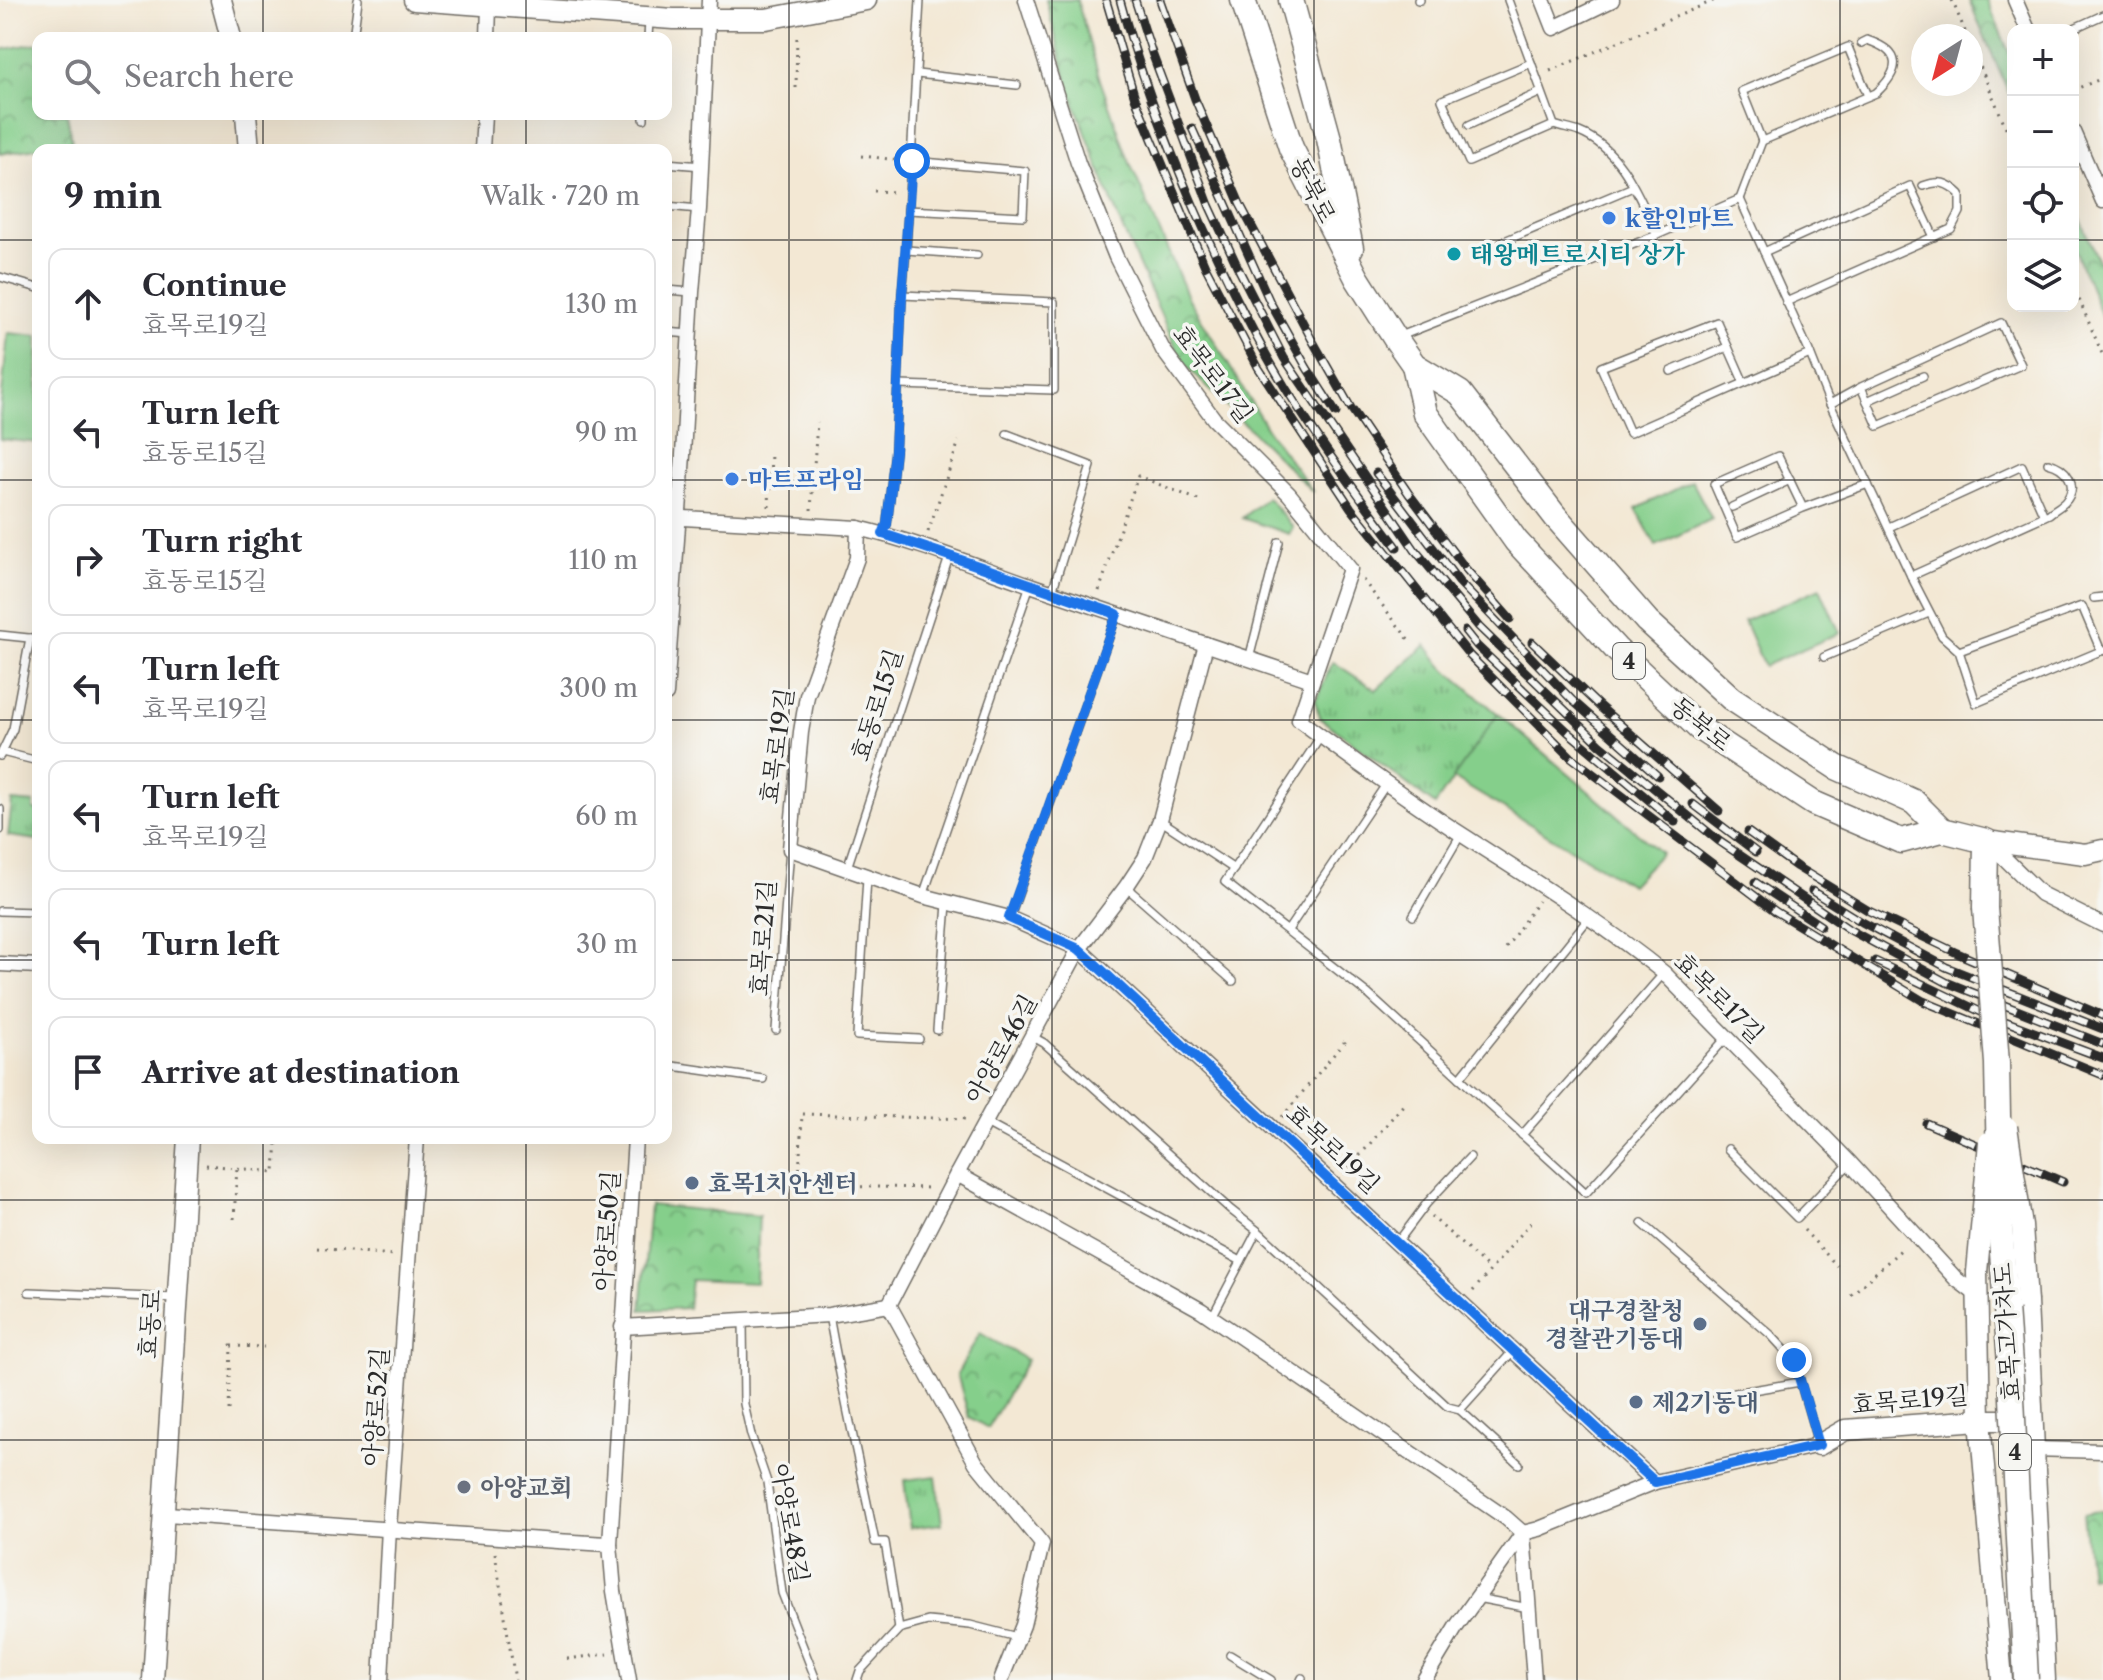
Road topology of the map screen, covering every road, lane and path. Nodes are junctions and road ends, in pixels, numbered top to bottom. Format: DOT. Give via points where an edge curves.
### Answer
graph roads {
  1 [pos="221,0"];
  2 [pos="358,0"];
  3 [pos="414,0"];
  4 [pos="866,0"];
  5 [pos="920,0"];
  6 [pos="1026,0"];
  7 [pos="1243,0"];
  8 [pos="1291,0"];
  9 [pos="1508,0"];
  10 [pos="1543,0"];
  11 [pos="1612,0"];
  12 [pos="1715,0"];
  13 [pos="1952,0"];
  14 [pos="2015,0"];
  15 [pos="1703,2"];
  16 [pos="489,6"];
  17 [pos="709,10"];
  18 [pos="796,14"];
  19 [pos="2103,15"];
  20 [pos="649,17"];
  21 [pos="1962,24"];
  22 [pos="2025,24"];
  23 [pos="2079,26"];
  24 [pos="229,32"];
  25 [pos="354,32"];
  26 [pos="488,32"];
  27 [pos="648,32"];
  28 [pos="1861,43"];
  29 [pos="1531,63"];
  30 [pos="1983,73"];
  31 [pos="917,74"];
  32 [pos="1536,77"];
  33 [pos="2103,78"];
  34 [pos="1017,85"];
  35 [pos="796,88"];
  36 [pos="2079,88"];
  37 [pos="1541,92"];
  38 [pos="1868,96"];
  39 [pos="246,120"];
  40 [pos="484,120"];
  41 [pos="1469,125"];
  42 [pos="1554,125"];
  43 [pos="2007,130"];
  44 [pos="1762,141"];
  45 [pos="248,144"];
  46 [pos="482,144"];
  47 [pos="2079,146"];
  48 [pos="861,156"];
  49 [pos="912,161"];
  50 [pos="672,164"];
  51 [pos="702,166"];
  52 [pos="1923,186"];
  53 [pos="1633,187"];
  54 [pos="874,191"];
  55 [pos="909,193"];
  56 [pos="1740,199"];
  57 [pos="2103,201"];
  58 [pos="672,207"];
  59 [pos="699,209"];
  60 [pos="908,210"];
  61 [pos="1657,235"];
  62 [pos="1934,237"];
  63 [pos="1502,242"];
  64 [pos="906,250"];
  65 [pos="1764,252"];
  66 [pos="977,255"];
  67 [pos="0,277"];
  68 [pos="1357,278"];
  69 [pos="32,286"];
  70 [pos="672,290"];
  71 [pos="692,292"];
  72 [pos="902,295"];
  73 [pos="2079,299"];
  74 [pos="1786,302"];
  75 [pos="672,332"];
  76 [pos="690,334"];
  77 [pos="1395,338"];
  78 [pos="1728,347"];
  79 [pos="1810,354"];
  80 [pos="2103,356"];
  81 [pos="1414,365"];
  82 [pos="1671,371"];
  83 [pos="1923,376"];
  84 [pos="1744,383"];
  85 [pos="899,385"];
  86 [pos="1861,387"];
  87 [pos="1867,401"];
  88 [pos="1830,404"];
  89 [pos="817,422"];
  90 [pos="1007,434"];
  91 [pos="959,441"];
  92 [pos="771,453"];
  93 [pos="2048,463"];
  94 [pos="1790,480"];
  95 [pos="1868,484"];
  96 [pos="1201,501"];
  97 [pos="1732,507"];
  98 [pos="1803,508"];
  99 [pos="2044,516"];
  100 [pos="672,518"];
  101 [pos="768,523"];
  102 [pos="810,526"];
  103 [pos="1889,527"];
  104 [pos="858,528"];
  105 [pos="883,534"];
  106 [pos="1279,542"];
  107 [pos="922,546"];
  108 [pos="950,555"];
  109 [pos="1350,569"];
  110 [pos="1911,576"];
  111 [pos="1030,585"];
  112 [pos="1052,592"];
  113 [pos="1094,606"];
  114 [pos="1929,613"];
  115 [pos="1117,614"];
  116 [pos="0,635"];
  117 [pos="32,639"];
  118 [pos="1409,640"];
  119 [pos="1206,644"];
  120 [pos="32,648"];
  121 [pos="1959,651"];
  122 [pos="2102,651"];
  123 [pos="1824,657"];
  124 [pos="1249,659"];
  125 [pos="1312,680"];
  126 [pos="1321,736"];
  127 [pos="1,754"];
  128 [pos="32,760"];
  129 [pos="1387,783"];
  130 [pos="0,809"];
  131 [pos="1160,820"];
  132 [pos="0,830"];
  133 [pos="1942,830"];
  134 [pos="1461,834"];
  135 [pos="1986,841"];
  136 [pos="790,849"];
  137 [pos="2103,850"];
  138 [pos="846,869"];
  139 [pos="1234,869"];
  140 [pos="867,878"];
  141 [pos="1126,887"];
  142 [pos="1546,889"];
  143 [pos="923,896"];
  144 [pos="947,904"];
  145 [pos="0,911"];
  146 [pos="32,912"];
  147 [pos="1413,916"];
  148 [pos="1589,917"];
  149 [pos="1009,918"];
  150 [pos="2103,925"];
  151 [pos="1288,930"];
  152 [pos="1506,948"];
  153 [pos="1079,949"];
  154 [pos="0,964"];
  155 [pos="32,966"];
  156 [pos="1664,973"];
  157 [pos="1233,981"];
  158 [pos="776,1030"];
  159 [pos="937,1030"];
  160 [pos="1033,1037"];
  161 [pos="1727,1037"];
  162 [pos="919,1039"];
  163 [pos="1345,1041"];
  164 [pos="1997,1063"];
  165 [pos="672,1066"];
  166 [pos="1460,1078"];
  167 [pos="763,1079"];
  168 [pos="1404,1104"];
  169 [pos="987,1121"];
  170 [pos="1272,1129"];
  171 [pos="1522,1135"];
  172 [pos="188,1144"];
  173 [pos="277,1144"];
  174 [pos="417,1144"];
  175 [pos="635,1144"];
  176 [pos="1728,1149"];
  177 [pos="1470,1157"];
  178 [pos="187,1163"];
  179 [pos="1850,1163"];
  180 [pos="237,1167"];
  181 [pos="957,1174"];
  182 [pos="799,1177"];
  183 [pos="821,1186"];
  184 [pos="1334,1186"];
  185 [pos="948,1191"];
  186 [pos="1423,1209"];
  187 [pos="1797,1218"];
  188 [pos="234,1219"];
  189 [pos="1532,1221"];
  190 [pos="1642,1223"];
  191 [pos="1257,1231"];
  192 [pos="1915,1236"];
  193 [pos="1397,1243"];
  194 [pos="317,1248"];
  195 [pos="409,1257"];
  196 [pos="1241,1261"];
  197 [pos="1837,1266"];
  198 [pos="1490,1270"];
  199 [pos="29,1292"];
  200 [pos="1851,1295"];
  201 [pos="1977,1295"];
  202 [pos="178,1298"];
  203 [pos="1462,1304"];
  204 [pos="889,1305"];
  205 [pos="829,1315"];
  206 [pos="1212,1317"];
  207 [pos="743,1321"];
  208 [pos="622,1327"];
  209 [pos="264,1347"];
  210 [pos="1513,1351"];
  211 [pos="1800,1382"];
  212 [pos="1717,1396"];
  213 [pos="229,1410"];
  214 [pos="1460,1410"];
  215 [pos="1980,1420"];
  216 [pos="2032,1420"];
  217 [pos="1819,1445"];
  218 [pos="2033,1449"];
  219 [pos="2103,1451"];
  220 [pos="1519,1464"];
  221 [pos="1655,1482"];
  222 [pos="164,1514"];
  223 [pos="389,1528"];
  224 [pos="1523,1533"];
  225 [pos="495,1538"];
  226 [pos="610,1544"];
  227 [pos="1477,1598"];
  228 [pos="1529,1608"];
  229 [pos="899,1629"];
  230 [pos="1019,1638"];
  231 [pos="624,1651"];
  232 [pos="1230,1655"];
  233 [pos="567,1659"];
  234 [pos="153,1680"];
  235 [pos="381,1680"];
  236 [pos="515,1680"];
  237 [pos="629,1680"];
  238 [pos="816,1680"];
  239 [pos="857,1680"];
  240 [pos="1001,1680"];
  241 [pos="1271,1680"];
  242 [pos="1424,1680"];
  243 [pos="1534,1680"];
  244 [pos="2002,1680"];
  245 [pos="2026,1680"];
  246 [pos="2045,1680"];
  1 -- 24 [label="main road"];
  2 -- 25 [label="lane"];
  3 -- 16 [label="main road"];
  4 -- 18 [label="main road"];
  5 -- 31 [label="lane"];
  6 -- 109 [label="street, 효목로17길" via="1078,163 1116,257 1163,350 1214,419 1289,494"];
  7 -- 68 [label="main road, 동북로 / 4" via="1291,148"];
  8 -- 68 [label="main road" via="1329,139"];
  9 -- 29 [label="lane"];
  10 -- 11 [label="street" via="1554,28"];
  12 -- 15 [label="path"];
  13 -- 21 [label="path"];
  14 -- 22 [label="street"];
  15 -- 32 [label="path"];
  16 -- 20 [label="main road"];
  16 -- 26 [label="street"];
  17 -- 18 [label="main road" via="766,19"];
  17 -- 20 [label="main road"];
  17 -- 51 [label="street"];
  18 -- 35 [label="path"];
  19 -- 23 [label="lane"];
  20 -- 27 [label="lane"];
  28 -- 38 [label="lane" via="1881,45 1895,59 1889,81"];
  29 -- 32 [label="lane"];
  29 -- 42 [label="lane" via="1442,100 1469,162"];
  30 -- 43 [label="path"];
  31 -- 34 [label="lane"];
  31 -- 49 [label="lane"];
  32 -- 37 [label="lane"];
  33 -- 36 [label="path"];
  37 -- 41 [label="lane"];
  37 -- 42 [label="lane"];
  38 -- 44 [label="lane"];
  38 -- 44 [label="lane" via="1848,47 1742,91"];
  39 -- 45 [label="main road"];
  40 -- 46 [label="street"];
  42 -- 53 [label="lane" via="1603,147"];
  44 -- 56 [label="lane"];
  47 -- 57 [label="street"];
  48 -- 49 [label="path"];
  49 -- 55 [label="lane"];
  49 -- 60 [label="lane" via="1025,171 1023,216"];
  50 -- 51 [label="lane"];
  51 -- 59 [label="street"];
  52 -- 62 [label="lane" via="1936,181 1960,194 1960,212 1951,229"];
  53 -- 61 [label="lane"];
  53 -- 63 [label="lane"];
  54 -- 55 [label="path"];
  55 -- 60 [label="lane"];
  56 -- 61 [label="lane"];
  56 -- 65 [label="lane"];
  58 -- 59 [label="lane"];
  59 -- 71 [label="street"];
  60 -- 64 [label="lane"];
  61 -- 77 [label="lane"];
  62 -- 65 [label="lane" via="1910,186"];
  62 -- 74 [label="lane"];
  64 -- 66 [label="lane"];
  64 -- 72 [label="lane"];
  65 -- 74 [label="lane"];
  67 -- 69 [label="lane"];
  68 -- 77 [label="main road, 동북로 / 4"];
  70 -- 71 [label="lane"];
  71 -- 76 [label="street"];
  72 -- 85 [label="lane"];
  72 -- 85 [label="lane" via="1054,302 1054,390"];
  73 -- 80 [label="path"];
  74 -- 79 [label="lane"];
  75 -- 76 [label="lane"];
  76 -- 100 [label="street"];
  77 -- 81 [label="main road, 동북로 / 4"];
  78 -- 82 [label="lane"];
  78 -- 84 [label="lane"];
  78 -- 84 [label="lane" via="1717,322 1601,367 1630,433"];
  79 -- 84 [label="lane"];
  79 -- 88 [label="lane"];
  81 -- 133 [label="main road, 동북로 / 4" via="1460,393 1555,516 1637,609 1731,698 1836,767 1914,802"];
  81 -- 133 [label="main road, 동북로 / 4" via="1425,413 1516,541 1616,649 1699,728 1813,803 1901,841"];
  83 -- 87 [label="lane"];
  85 -- 105 [label="lane"];
  86 -- 87 [label="lane"];
  86 -- 87 [label="lane" via="2001,323 2021,365 1878,426"];
  86 -- 88 [label="lane"];
  88 -- 95 [label="lane"];
  89 -- 102 [label="path"];
  90 -- 112 [label="lane" via="1091,466"];
  91 -- 107 [label="path"];
  92 -- 101 [label="path"];
  93 -- 99 [label="lane" via="2059,465 2072,482 2066,502"];
  94 -- 97 [label="lane"];
  94 -- 98 [label="lane"];
  94 -- 98 [label="lane" via="1778,456 1714,484 1737,537"];
  95 -- 98 [label="lane"];
  95 -- 103 [label="lane"];
  96 -- 113 [label="path" via="1138,476"];
  99 -- 103 [label="lane" via="2022,466"];
  99 -- 110 [label="lane"];
  100 -- 101 [label="street"];
  101 -- 102 [label="street"];
  102 -- 104 [label="street"];
  103 -- 110 [label="lane"];
  104 -- 105 [label="street"];
  104 -- 136 [label="street, 효목로19길" via="857,558 807,696"];
  105 -- 107 [label="street"];
  106 -- 124 [label="lane"];
  107 -- 108 [label="street"];
  108 -- 111 [label="street"];
  108 -- 138 [label="lane, 효동로15길"];
  109 -- 118 [label="path"];
  109 -- 125 [label="street, 효목로17길"];
  110 -- 114 [label="lane"];
  111 -- 112 [label="street"];
  111 -- 143 [label="lane"];
  112 -- 113 [label="street"];
  113 -- 115 [label="street"];
  114 -- 121 [label="lane" via="1942,636"];
  114 -- 123 [label="lane"];
  115 -- 119 [label="street"];
  115 -- 149 [label="lane"];
  116 -- 117 [label="lane"];
  119 -- 124 [label="street"];
  119 -- 131 [label="street, 아양로46길"];
  120 -- 127 [label="lane" via="13,729"];
  121 -- 122 [label="lane" via="2082,606"];
  121 -- 122 [label="lane" via="1976,703"];
  124 -- 125 [label="street"];
  125 -- 126 [label="street, 효목로17길" via="1299,720"];
  126 -- 129 [label="street, 효목로17길"];
  126 -- 139 [label="lane"];
  127 -- 128 [label="lane"];
  129 -- 134 [label="street, 효목로17길"];
  129 -- 151 [label="lane"];
  130 -- 132 [label="lane"];
  131 -- 139 [label="lane"];
  131 -- 141 [label="street, 아양로46길"];
  133 -- 135 [label="main road, 동북로 / 4"];
  134 -- 142 [label="street, 효목로17길"];
  134 -- 147 [label="lane"];
  135 -- 137 [label="main road" via="2085,854"];
  135 -- 150 [label="street" via="2041,894"];
  135 -- 164 [label="main road, 4, bridge" via="1985,908"];
  136 -- 138 [label="street, 효목로19길"];
  136 -- 158 [label="lane, 효목로21길"];
  138 -- 140 [label="street, 효목로19길"];
  139 -- 151 [label="lane" via="1225,882"];
  140 -- 143 [label="street, 효목로19길"];
  140 -- 162 [label="lane" via="857,1036"];
  141 -- 153 [label="street, 아양로46길"];
  141 -- 157 [label="lane"];
  142 -- 148 [label="street, 효목로17길"];
  142 -- 152 [label="path"];
  143 -- 144 [label="street, 효목로19길"];
  144 -- 149 [label="street, 효목로19길"];
  144 -- 159 [label="lane"];
  145 -- 146 [label="lane"];
  148 -- 156 [label="street, 효목로17길"];
  148 -- 166 [label="lane"];
  149 -- 153 [label="street, 효목로19길"];
  151 -- 166 [label="lane"];
  153 -- 160 [label="street, 아양로46길"];
  153 -- 170 [label="street, 효목로19길"];
  154 -- 155 [label="street"];
  156 -- 161 [label="street, 효목로17길"];
  156 -- 171 [label="lane"];
  160 -- 169 [label="street, 아양로46길"];
  160 -- 191 [label="lane"];
  161 -- 171 [label="lane" via="1586,1193"];
  161 -- 179 [label="street, 효목로17길"];
  163 -- 170 [label="path"];
  164 -- 201 [label="main road, bridge"];
  164 -- 216 [label="main road, bridge" via="2022,1226"];
  164 -- 245 [label="main road, 효목고가차도 / 4, bridge" via="2000,1224"];
  165 -- 167 [label="lane"];
  166 -- 171 [label="lane"];
  168 -- 184 [label="path"];
  169 -- 181 [label="street, 아양로46길"];
  169 -- 182 [label="path" via="802,1114"];
  169 -- 196 [label="lane"];
  170 -- 184 [label="street, 효목로19길"];
  172 -- 178 [label="main road, 효동로"];
  173 -- 180 [label="path" via="275,1172"];
  174 -- 195 [label="street, 아양로52길"];
  175 -- 208 [label="street, 아양로50길"];
  176 -- 187 [label="lane"];
  177 -- 186 [label="lane"];
  178 -- 180 [label="path"];
  178 -- 202 [label="main road, 효동로"];
  179 -- 187 [label="lane"];
  179 -- 192 [label="street, 효목로17길"];
  180 -- 188 [label="path"];
  181 -- 185 [label="street, 아양로46길"];
  181 -- 206 [label="street"];
  183 -- 185 [label="path"];
  184 -- 193 [label="street, 효목로19길"];
  185 -- 204 [label="street, 아양로46길"];
  186 -- 193 [label="lane"];
  186 -- 198 [label="path"];
  187 -- 197 [label="path"];
  189 -- 198 [label="path"];
  190 -- 211 [label="lane" via="1771,1335 1794,1360"];
  191 -- 196 [label="lane"];
  191 -- 214 [label="lane" via="1448,1407"];
  192 -- 200 [label="path"];
  192 -- 201 [label="street, 효목로17길"];
  193 -- 203 [label="street, 효목로19길"];
  194 -- 195 [label="path"];
  195 -- 223 [label="street, 아양로52길"];
  196 -- 206 [label="lane"];
  198 -- 203 [label="path"];
  199 -- 202 [label="lane"];
  201 -- 215 [label="main road"];
  202 -- 222 [label="main road, 효동로"];
  203 -- 210 [label="street, 효목로19길"];
  204 -- 205 [label="street"];
  204 -- 230 [label="street" via="976,1463 1042,1544"];
  205 -- 207 [label="street, 아양로50길"];
  205 -- 229 [label="lane" via="875,1542 885,1542"];
  206 -- 224 [label="street"];
  207 -- 208 [label="street, 아양로50길"];
  207 -- 238 [label="lane, 아양로48길" via="744,1404 767,1482 782,1593"];
  208 -- 226 [label="street, 아양로50길"];
  209 -- 213 [label="path" via="231,1346"];
  210 -- 214 [label="lane"];
  210 -- 221 [label="street, 효목로19길"];
  211 -- 212 [label="lane"];
  211 -- 217 [label="lane"];
  214 -- 220 [label="lane"];
  215 -- 216 [label="main road, 효목로19길"];
  215 -- 217 [label="main road, 효목로19길" via="1845,1430"];
  215 -- 244 [label="main road"];
  216 -- 218 [label="main road"];
  217 -- 221 [label="street, 효목로19길"];
  218 -- 219 [label="street"];
  218 -- 246 [label="main road"];
  221 -- 224 [label="street, 효목로19길"];
  222 -- 223 [label="street"];
  222 -- 234 [label="main road, 효동로"];
  223 -- 225 [label="street"];
  223 -- 235 [label="street, 아양로52길"];
  224 -- 227 [label="street"];
  224 -- 228 [label="street"];
  225 -- 226 [label="street"];
  225 -- 236 [label="path"];
  226 -- 231 [label="street, 아양로50길"];
  227 -- 228 [label="lane"];
  227 -- 242 [label="street"];
  228 -- 243 [label="street"];
  229 -- 230 [label="lane" via="942,1622"];
  229 -- 239 [label="lane"];
  230 -- 240 [label="street"];
  231 -- 233 [label="path"];
  231 -- 237 [label="street, 아양로50길"];
  232 -- 241 [label="lane"];
}
